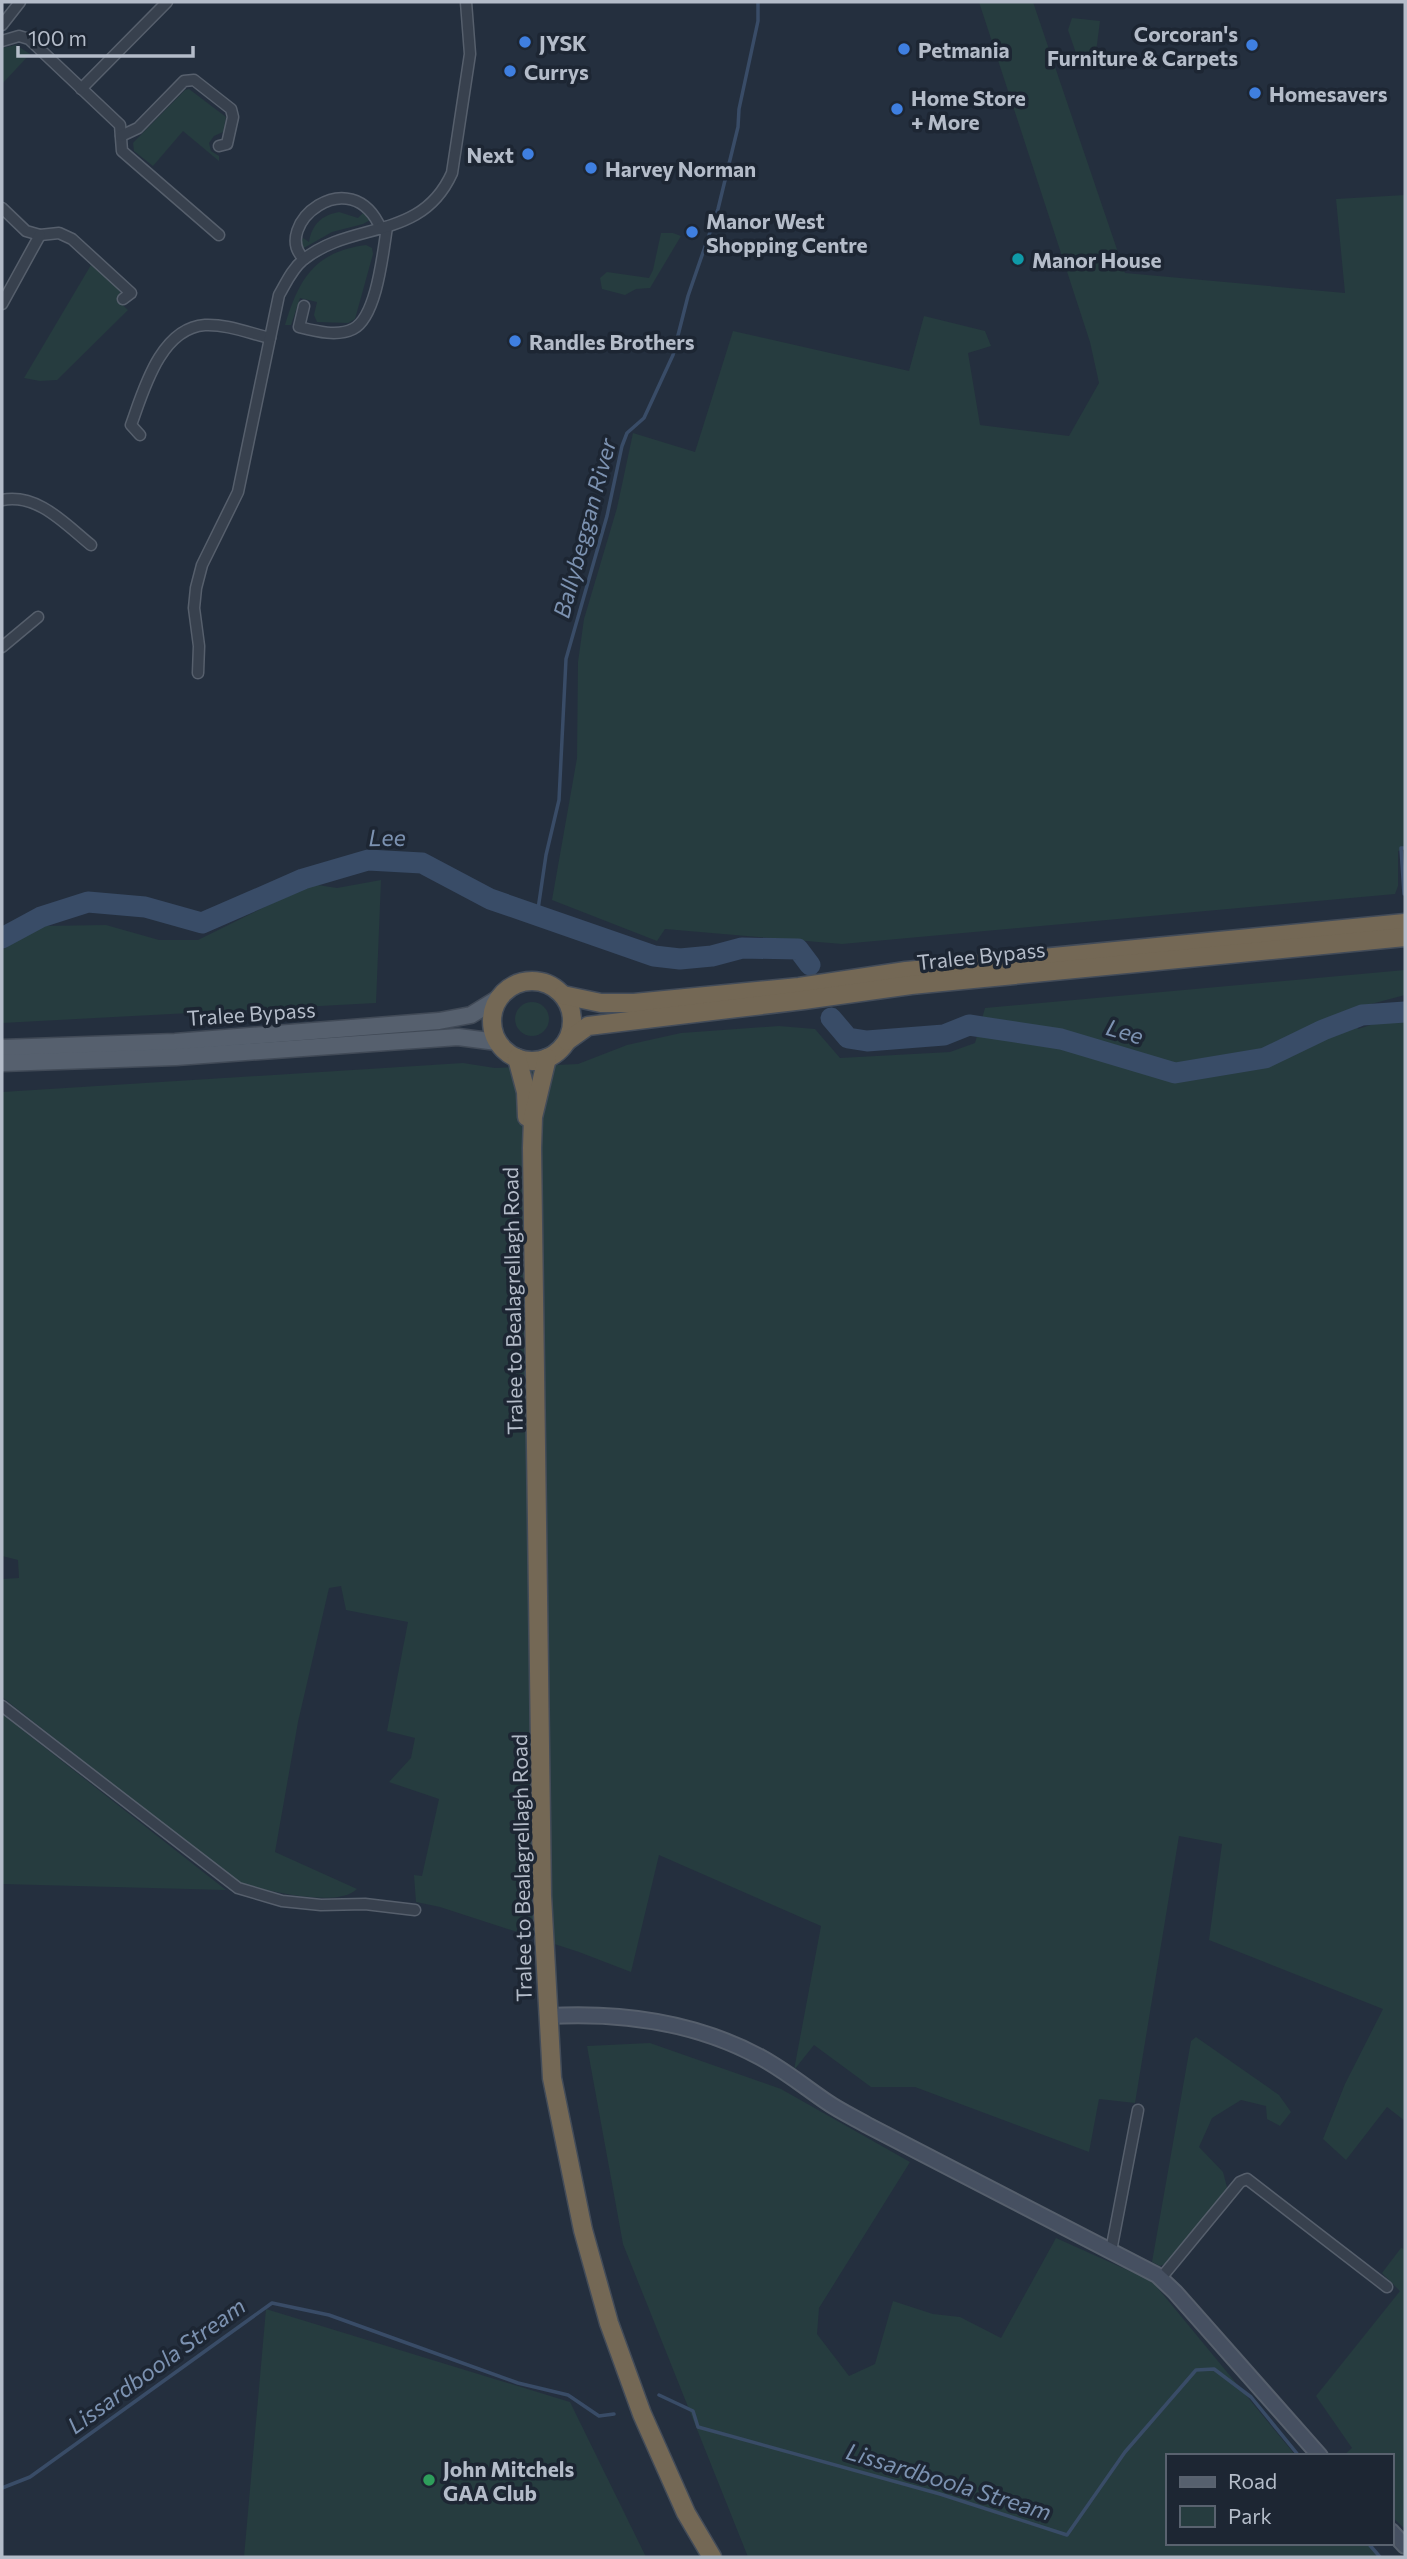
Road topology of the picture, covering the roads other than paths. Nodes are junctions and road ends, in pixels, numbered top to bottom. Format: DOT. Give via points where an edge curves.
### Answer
graph roads {
  1 [pos="20,2"];
  2 [pos="167,2"];
  3 [pos="466,2"];
  4 [pos="2,25"];
  5 [pos="2,41"];
  6 [pos="81,89"];
  7 [pos="121,136"];
  8 [pos="219,146"];
  9 [pos="2,208"];
  10 [pos="384,228"];
  11 [pos="40,234"];
  12 [pos="219,234"];
  13 [pos="304,259"];
  14 [pos="123,299"];
  15 [pos="2,304"];
  16 [pos="304,306"];
  17 [pos="270,338"];
  18 [pos="140,435"];
  19 [pos="2,500"];
  20 [pos="91,545"];
  21 [pos="38,617"];
  22 [pos="2,647"];
  23 [pos="198,673"];
  24 [pos="1405,923"];
  25 [pos="1405,937"];
  26 [pos="839,988"];
  27 [pos="802,994"];
  28 [pos="563,995"];
  29 [pos="497,999"];
  30 [pos="567,1041"];
  31 [pos="497,1042"];
  32 [pos="2,1048"];
  33 [pos="517,1058"];
  34 [pos="547,1058"];
  35 [pos="2,1063"];
  36 [pos="533,1148"];
  37 [pos="2,1706"];
  38 [pos="415,1910"];
  39 [pos="548,2016"];
  40 [pos="1138,2110"];
  41 [pos="1111,2250"];
  42 [pos="1161,2278"];
  43 [pos="1387,2287"];
  44 [pos="1318,2454"];
  45 [pos="1393,2533"];
  46 [pos="1405,2546"];
  47 [pos="712,2557"];
  1 -- 4 [label="street"];
  2 -- 6 [label="street"];
  3 -- 10 [label="street" via="470,54 452,173 434,204"];
  5 -- 6 [label="street" via="19,36 29,39"];
  6 -- 7 [label="street" via="120,125"];
  7 -- 8 [label="street" via="138,128 184,81 194,80 231,109 226,144"];
  7 -- 12 [label="street" via="122,151"];
  9 -- 11 [label="street" via="26,230"];
  10 -- 13 [label="street" via="351,237"];
  10 -- 13 [label="street" via="362,204 340,197 326,200 315,206 297,230 295,244"];
  10 -- 16 [label="street" via="372,299 362,323 339,333 299,327"];
  11 -- 14 [label="street" via="59,233 72,239 131,293"];
  11 -- 15 [label="street"];
  13 -- 17 [label="street" via="279,296"];
  17 -- 18 [label="street" via="205,326 175,339 156,360 144,389 131,425"];
  17 -- 23 [label="street" via="238,492 202,565 196,588"];
  19 -- 20 [label="street" via="40,504"];
  21 -- 22 [label="street"];
  24 -- 26 [label="highway, Tralee Bypass" via="906,971"];
  25 -- 26 [label="highway, Tralee Bypass"];
  26 -- 27 [label="highway, Tralee Bypass"];
  27 -- 28 [label="highway, Tralee Bypass" via="634,1003 601,1003"];
  27 -- 30 [label="highway, Tralee Bypass" via="588,1026"];
  28 -- 29 [label="highway" via="553,986 527,980"];
  28 -- 30 [label="highway" via="572,1017"];
  29 -- 31 [label="highway" via="491,1021"];
  29 -- 32 [label="main road, Tralee Bypass" via="471,1015 439,1021 175,1042"];
  30 -- 34 [label="highway"];
  31 -- 33 [label="highway"];
  31 -- 35 [label="main road, Tralee Bypass" via="458,1037 176,1057"];
  33 -- 34 [label="highway"];
  33 -- 36 [label="highway, Tralee to Bealagrellagh Road"];
  34 -- 36 [label="highway, Tralee to Bealagrellagh Road" via="533,1117"];
  36 -- 39 [label="highway, Tralee to Bealagrellagh Road" via="542,1896"];
  37 -- 38 [label="street" via="238,1888 282,1901"];
  39 -- 41 [label="street" via="576,2014 670,2023 733,2044 763,2058 869,2126"];
  39 -- 47 [label="highway, Tralee to Bealagrellagh Road" via="552,2078 562,2129 609,2323 642,2414 686,2513"];
  40 -- 41 [label="street"];
  41 -- 42 [label="street"];
  42 -- 43 [label="street" via="1247,2179"];
  42 -- 44 [label="street"];
  45 -- 46 [label="street"];
}
